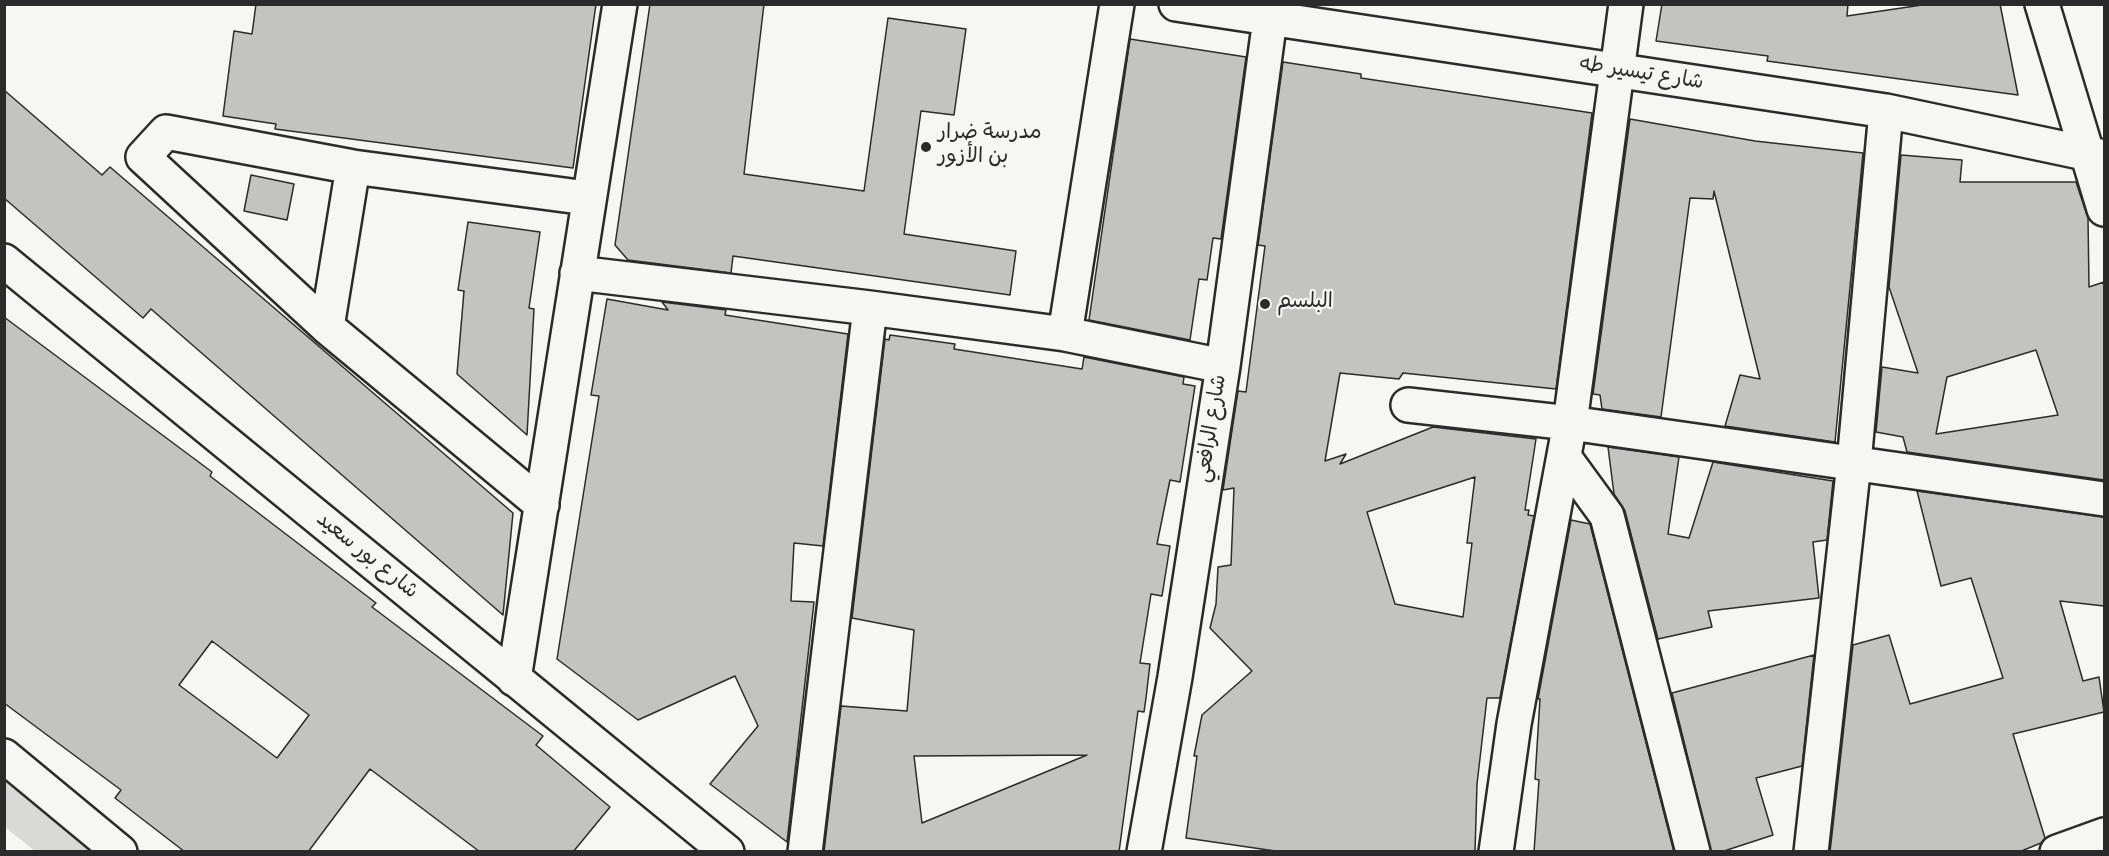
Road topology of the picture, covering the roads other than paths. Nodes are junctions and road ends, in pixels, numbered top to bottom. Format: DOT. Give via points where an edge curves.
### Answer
graph roads {
  1 [pos="620,4"];
  2 [pos="1117,4"];
  3 [pos="1176,4"];
  4 [pos="1626,4"];
  5 [pos="2042,4"];
  6 [pos="1271,11"];
  7 [pos="1617,72"];
  8 [pos="1886,111"];
  9 [pos="2096,156"];
  10 [pos="353,167"];
  11 [pos="587,198"];
  12 [pos="2104,209"];
  13 [pos="4,261"];
  14 [pos="577,273"];
  15 [pos="870,308"];
  16 [pos="327,327"];
  17 [pos="1065,334"];
  18 [pos="1223,366"];
  19 [pos="1408,405"];
  20 [pos="1570,423"];
  21 [pos="1564,457"];
  22 [pos="1854,464"];
  23 [pos="2104,499"];
  24 [pos="542,505"];
  25 [pos="514,678"];
  26 [pos="4,756"];
  27 [pos="2104,835"];
  28 [pos="120,852"];
  29 [pos="727,852"];
  30 [pos="805,852"];
  31 [pos="1144,852"];
  32 [pos="1496,852"];
  33 [pos="1693,852"];
  34 [pos="1811,852"];
  35 [pos="2057,852"];
  1 -- 11 [label="street"];
  2 -- 17 [label="street"];
  3 -- 6 [label="street, شارع تيسير طه"];
  4 -- 7 [label="street"];
  5 -- 9 [label="street"];
  6 -- 7 [label="street, شارع تيسير طه"];
  6 -- 18 [label="street, شارع الرافعي"];
  7 -- 8 [label="street, شارع تيسير طه"];
  7 -- 20 [label="street"];
  8 -- 9 [label="street, شارع تيسير طه"];
  8 -- 22 [label="street"];
  9 -- 12 [label="street"];
  10 -- 11 [label="street"];
  10 -- 16 [label="street"];
  10 -- 16 [label="street" via="166,132 143,157"];
  11 -- 14 [label="street"];
  13 -- 25 [label="street, شارع بور سعيد"];
  14 -- 15 [label="street"];
  14 -- 24 [label="street"];
  15 -- 17 [label="street"];
  15 -- 30 [label="street"];
  16 -- 24 [label="street"];
  17 -- 18 [label="street"];
  18 -- 31 [label="street, شارع الرافعي"];
  19 -- 20 [label="street"];
  20 -- 21 [label="street"];
  20 -- 22 [label="street"];
  21 -- 32 [label="street" via="1514,724"];
  21 -- 33 [label="street" via="1606,516"];
  22 -- 23 [label="street"];
  22 -- 34 [label="street"];
  24 -- 25 [label="street"];
  25 -- 29 [label="street, شارع بور سعيد"];
  26 -- 28 [label="street"];
  27 -- 35 [label="street"];
}
